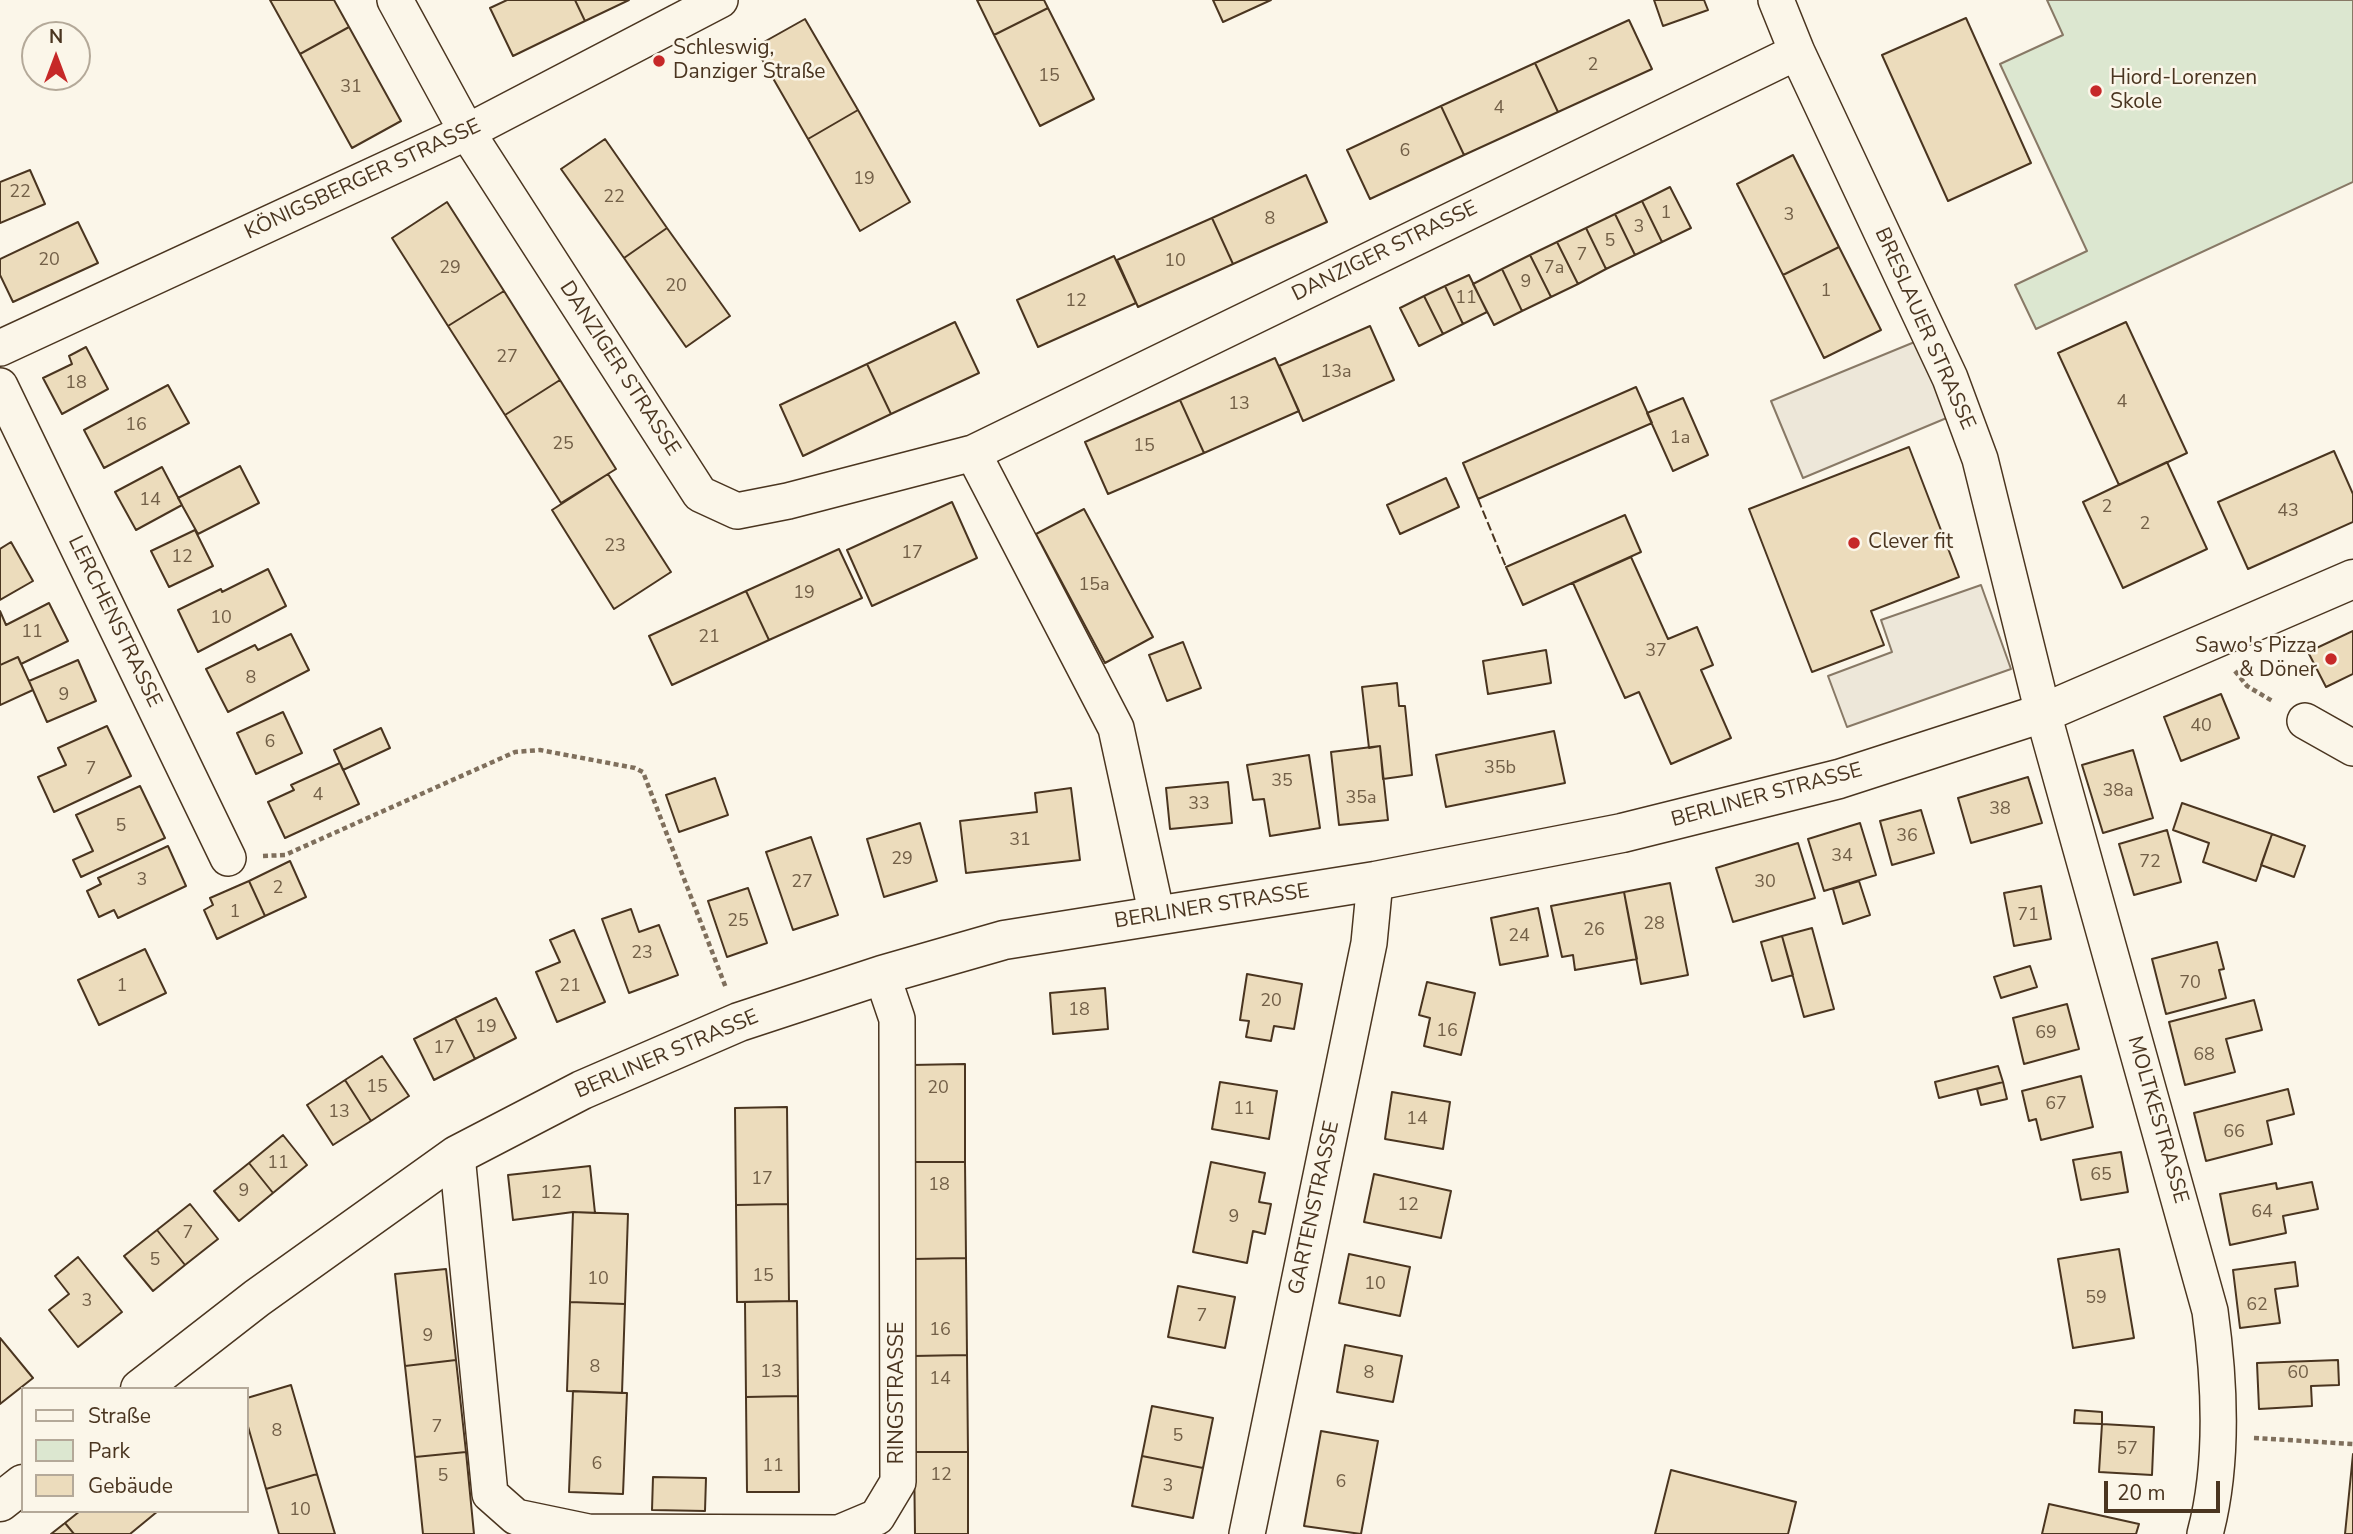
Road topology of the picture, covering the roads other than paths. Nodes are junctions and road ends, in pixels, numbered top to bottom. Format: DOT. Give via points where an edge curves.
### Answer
graph roads {
  1 [pos="394,0"];
  2 [pos="720,0"];
  3 [pos="1776,0"];
  4 [pos="1797,52"];
  5 [pos="467,132"];
  6 [pos="0,348"];
  7 [pos="0,386"];
  8 [pos="973,453"];
  9 [pos="2353,579"];
  10 [pos="2043,713"];
  11 [pos="2305,721"];
  12 [pos="2353,748"];
  13 [pos="228,858"];
  14 [pos="1374,881"];
  15 [pos="1157,916"];
  16 [pos="882,975"];
  17 [pos="457,1155"];
  18 [pos="143,1387"];
  19 [pos="21,1486"];
  20 [pos="0,1502"];
  21 [pos="588,1533"];
  22 [pos="1248,1534"];
  23 [pos="2205,1534"];
  1 -- 5 [label="street, DANZIGER STRASSE"];
  2 -- 5 [label="street, KÖNIGSBERGER STRASSE"];
  3 -- 4 [label="street, BRESLAUER STRASSE"];
  4 -- 8 [label="street, DANZIGER STRASSE"];
  4 -- 10 [label="street, BRESLAUER STRASSE" via="1950,378 1980,459"];
  5 -- 6 [label="street, KÖNIGSBERGER STRASSE"];
  5 -- 8 [label="street, DANZIGER STRASSE" via="700,494 737,510"];
  7 -- 13 [label="street, LERCHENSTRASSE"];
  8 -- 15 [label="street" via="1116,728"];
  9 -- 10 [label="street, BERLINER STRASSE"];
  10 -- 14 [label="street, BERLINER STRASSE" via="1839,779 1622,834"];
  10 -- 23 [label="street, MOLTKESTRASSE" via="2210,1311 2218,1368 2218,1436"];
  11 -- 12 [label="street"];
  14 -- 15 [label="street, BERLINER STRASSE"];
  14 -- 22 [label="street, GARTENSTRASSE" via="1369,943"];
  15 -- 16 [label="street, BERLINER STRASSE" via="1004,940"];
  16 -- 17 [label="street, BERLINER STRASSE" via="739,1022 582,1090"];
  16 -- 21 [label="street, RINGSTRASSE" via="897,1019 898,1482 877,1517 839,1533"];
  17 -- 18 [label="street, BERLINER STRASSE" via="257,1298"];
  17 -- 21 [label="street, RINGSTRASSE" via="490,1493 516,1517"];
  19 -- 20 [label="street"];
}
